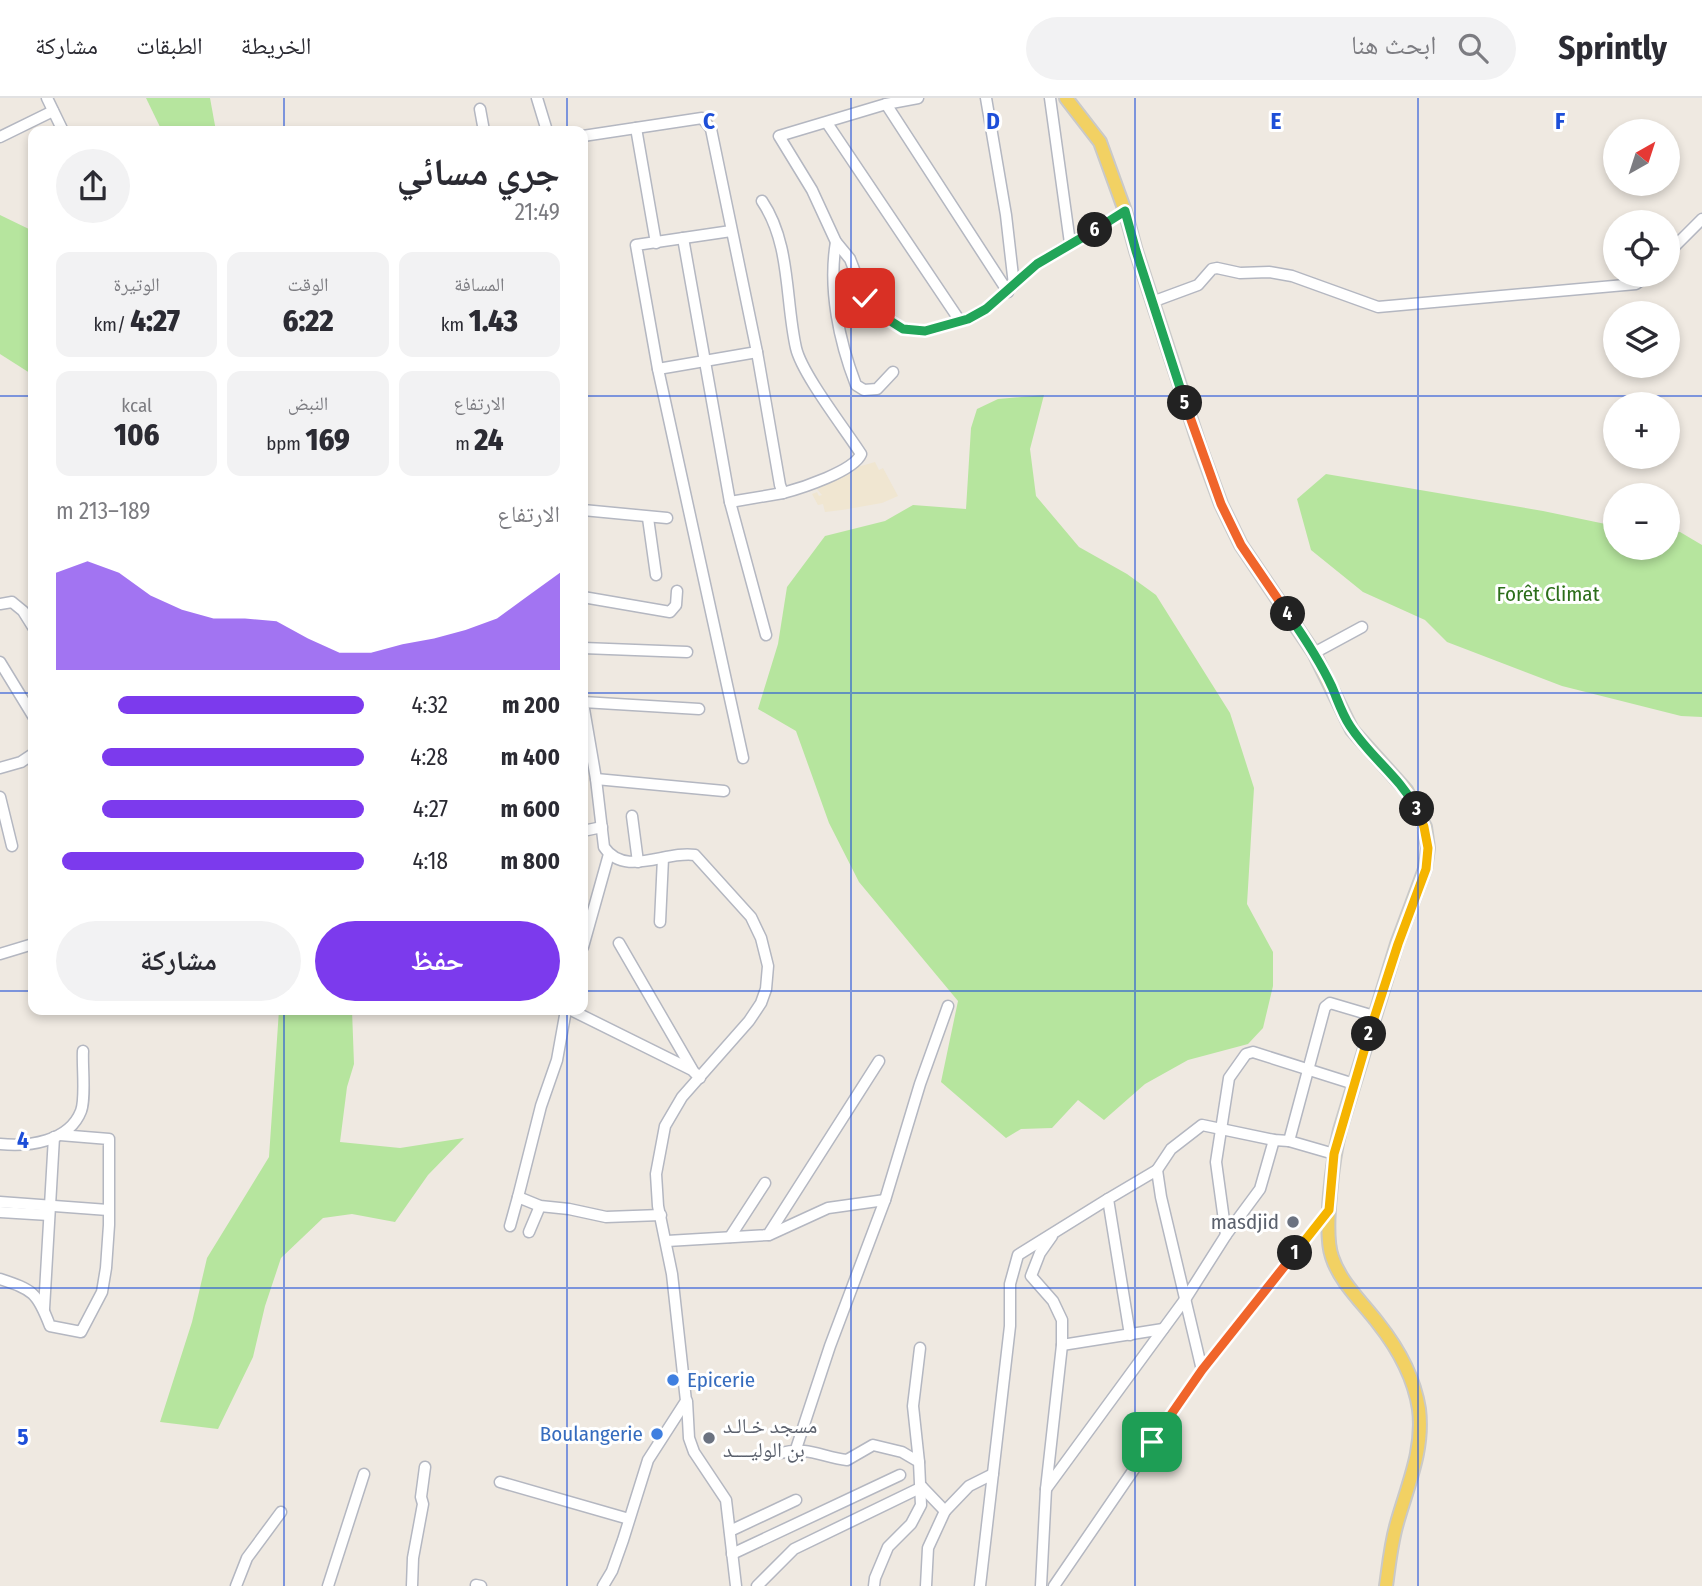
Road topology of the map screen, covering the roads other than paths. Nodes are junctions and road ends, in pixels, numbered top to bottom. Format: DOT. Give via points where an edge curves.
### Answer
graph roads {
  1 [pos="47,98"];
  2 [pos="537,98"];
  3 [pos="918,98"];
  4 [pos="986,98"];
  5 [pos="1050,98"];
  6 [pos="1066,98"];
  7 [pos="886,104"];
  8 [pos="480,109"];
  9 [pos="53,111"];
  10 [pos="827,123"];
  11 [pos="60,126"];
  12 [pos="483,126"];
  13 [pos="545,126"];
  14 [pos="636,128"];
  15 [pos="588,135"];
  16 [pos="0,137"];
  17 [pos="762,201"];
  18 [pos="1125,211"];
  19 [pos="1702,219"];
  20 [pos="731,230"];
  21 [pos="683,238"];
  22 [pos="1680,241"];
  23 [pos="836,242"];
  24 [pos="656,243"];
  25 [pos="1070,243"];
  26 [pos="1603,287"];
  27 [pos="1011,289"];
  28 [pos="1152,302"];
  29 [pos="960,321"];
  30 [pos="757,352"];
  31 [pos="705,361"];
  32 [pos="659,369"];
  33 [pos="893,372"];
  34 [pos="783,493"];
  35 [pos="730,502"];
  36 [pos="588,511"];
  37 [pos="648,518"];
  38 [pos="667,518"];
  39 [pos="656,575"];
  40 [pos="677,591"];
  41 [pos="588,598"];
  42 [pos="0,604"];
  43 [pos="28,618"];
  44 [pos="1362,627"];
  45 [pos="766,635"];
  46 [pos="588,648"];
  47 [pos="687,652"];
  48 [pos="1314,653"];
  49 [pos="0,662"];
  50 [pos="588,702"];
  51 [pos="28,708"];
  52 [pos="699,709"];
  53 [pos="28,757"];
  54 [pos="743,758"];
  55 [pos="588,759"];
  56 [pos="0,768"];
  57 [pos="596,779"];
  58 [pos="724,791"];
  59 [pos="0,797"];
  60 [pos="632,816"];
  61 [pos="602,827"];
  62 [pos="588,830"];
  63 [pos="12,846"];
  64 [pos="609,854"];
  65 [pos="663,858"];
  66 [pos="638,862"];
  67 [pos="660,922"];
  68 [pos="588,929"];
  69 [pos="620,943"];
  70 [pos="28,946"];
  71 [pos="0,954"];
  72 [pos="948,1006"];
  73 [pos="567,1015"];
  74 [pos="578,1015"];
  75 [pos="1374,1016"];
  76 [pos="83,1051"];
  77 [pos="879,1061"];
  78 [pos="1307,1068"];
  79 [pos="692,1070"];
  80 [pos="700,1078"];
  81 [pos="1354,1084"];
  82 [pos="1221,1130"];
  83 [pos="57,1136"];
  84 [pos="1274,1140"];
  85 [pos="1289,1141"];
  86 [pos="0,1144"];
  87 [pos="1334,1154"];
  88 [pos="1157,1170"];
  89 [pos="765,1183"];
  90 [pos="518,1197"];
  91 [pos="1108,1199"];
  92 [pos="885,1200"];
  93 [pos="0,1202"];
  94 [pos="540,1206"];
  95 [pos="50,1210"];
  96 [pos="108,1210"];
  97 [pos="1329,1210"];
  98 [pos="0,1212"];
  99 [pos="660,1215"];
  100 [pos="510,1226"];
  101 [pos="529,1232"];
  102 [pos="1053,1235"];
  103 [pos="768,1236"];
  104 [pos="1226,1236"];
  105 [pos="730,1237"];
  106 [pos="667,1241"];
  107 [pos="0,1279"];
  108 [pos="1186,1298"];
  109 [pos="44,1310"];
  110 [pos="1163,1329"];
  111 [pos="1130,1335"];
  112 [pos="1062,1345"];
  113 [pos="920,1348"];
  114 [pos="1202,1370"];
  115 [pos="687,1401"];
  116 [pos="796,1449"];
  117 [pos="781,1453"];
  118 [pos="919,1462"];
  119 [pos="425,1467"];
  120 [pos="364,1474"];
  121 [pos="993,1474"];
  122 [pos="900,1475"];
  123 [pos="500,1482"];
  124 [pos="922,1487"];
  125 [pos="1046,1489"];
  126 [pos="796,1500"];
  127 [pos="945,1511"];
  128 [pos="281,1513"];
  129 [pos="629,1519"];
  130 [pos="730,1531"];
  131 [pos="732,1554"];
  132 [pos="236,1586"];
  133 [pos="328,1586"];
  134 [pos="412,1586"];
  135 [pos="603,1586"];
  136 [pos="736,1586"];
  137 [pos="757,1586"];
  138 [pos="874,1586"];
  139 [pos="926,1586"];
  140 [pos="980,1586"];
  141 [pos="1041,1586"];
  142 [pos="1054,1586"];
  143 [pos="1386,1586"];
  1 -- 9 [label="street"];
  2 -- 13 [label="street"];
  3 -- 7 [label="street"];
  4 -- 27 [label="street" via="1006,215"];
  5 -- 25 [label="street"];
  6 -- 18 [label="main road" via="1100,142"];
  7 -- 10 [label="street"];
  7 -- 27 [label="street"];
  8 -- 12 [label="street"];
  9 -- 11 [label="street"];
  9 -- 16 [label="street"];
  10 -- 23 [label="street" via="779,136"];
  10 -- 29 [label="street"];
  14 -- 15 [label="street"];
  14 -- 20 [label="street" via="702,118 707,123"];
  14 -- 24 [label="street"];
  17 -- 34 [label="street" via="771,213 783,253 796,350 861,454 858,461 837,472"];
  18 -- 25 [label="street"];
  18 -- 28 [label="main road"];
  19 -- 22 [label="street"];
  20 -- 21 [label="street"];
  20 -- 30 [label="street"];
  21 -- 24 [label="street"];
  21 -- 31 [label="street"];
  23 -- 29 [label="street" via="850,259 865,298 891,322 903,329 925,331"];
  23 -- 33 [label="street" via="834,293 856,386 877,389"];
  24 -- 32 [label="street" via="636,245"];
  25 -- 27 [label="street" via="1037,264"];
  26 -- 28 [label="street" via="1378,307 1292,276 1217,268 1198,285"];
  27 -- 29 [label="street" via="986,309"];
  28 -- 48 [label="main road" via="1221,504 1241,545"];
  30 -- 31 [label="street"];
  30 -- 34 [label="street"];
  31 -- 32 [label="street"];
  31 -- 35 [label="street"];
  32 -- 54 [label="street"];
  34 -- 35 [label="street"];
  35 -- 45 [label="street"];
  36 -- 37 [label="street"];
  37 -- 38 [label="street"];
  37 -- 39 [label="street"];
  40 -- 41 [label="street" via="670,612"];
  42 -- 43 [label="street" via="12,602"];
  44 -- 48 [label="street"];
  46 -- 47 [label="street"];
  48 -- 75 [label="main road" via="1343,716 1417,808 1428,848 1426,869"];
  49 -- 51 [label="street"];
  50 -- 52 [label="street"];
  53 -- 56 [label="street"];
  55 -- 57 [label="street"];
  57 -- 58 [label="street"];
  57 -- 61 [label="street"];
  59 -- 63 [label="street"];
  60 -- 66 [label="street"];
  61 -- 62 [label="street"];
  61 -- 64 [label="street"];
  64 -- 66 [label="street" via="621,861"];
  64 -- 68 [label="street"];
  65 -- 66 [label="street"];
  65 -- 67 [label="street"];
  65 -- 80 [label="street" via="685,853 704,863 751,917 768,966 761,1003"];
  69 -- 79 [label="street"];
  70 -- 71 [label="street"];
  72 -- 92 [label="street"];
  73 -- 90 [label="street"];
  74 -- 79 [label="street"];
  75 -- 78 [label="street" via="1330,1003"];
  75 -- 81 [label="main road"];
  76 -- 83 [label="street" via="81,1110"];
  77 -- 103 [label="street"];
  78 -- 81 [label="street"];
  78 -- 82 [label="street" via="1253,1052 1246,1054 1229,1078"];
  78 -- 85 [label="street"];
  79 -- 80 [label="street"];
  80 -- 99 [label="street" via="664,1126 656,1174"];
  81 -- 87 [label="main road"];
  82 -- 84 [label="street"];
  82 -- 88 [label="street" via="1202,1125 1171,1149"];
  82 -- 104 [label="street" via="1216,1162"];
  83 -- 86 [label="street" via="47,1142"];
  83 -- 95 [label="street"];
  83 -- 96 [label="street" via="109,1139"];
  84 -- 85 [label="street"];
  84 -- 104 [label="street" via="1261,1189"];
  85 -- 87 [label="street"];
  87 -- 97 [label="main road"];
  88 -- 91 [label="street"];
  88 -- 108 [label="street"];
  89 -- 105 [label="street"];
  90 -- 94 [label="street"];
  90 -- 100 [label="street"];
  91 -- 102 [label="street"];
  91 -- 111 [label="street"];
  92 -- 103 [label="street" via="828,1208"];
  92 -- 116 [label="street"];
  93 -- 95 [label="street"];
  94 -- 99 [label="street" via="606,1217"];
  94 -- 101 [label="street"];
  95 -- 96 [label="street"];
  95 -- 98 [label="street"];
  95 -- 109 [label="street"];
  96 -- 109 [label="street" via="102,1292 81,1332 50,1326"];
  97 -- 114 [label="street"];
  97 -- 143 [label="main road" via="1331,1256 1398,1351 1419,1408 1415,1466 1396,1525"];
  99 -- 106 [label="street"];
  102 -- 112 [label="street" via="1031,1276 1053,1301 1062,1320"];
  102 -- 121 [label="street" via="1018,1255 1010,1284 1010,1326"];
  103 -- 105 [label="street"];
  104 -- 108 [label="street"];
  105 -- 106 [label="street"];
  106 -- 115 [label="street"];
  107 -- 109 [label="street" via="26,1287"];
  108 -- 110 [label="street"];
  108 -- 114 [label="street"];
  110 -- 111 [label="street"];
  110 -- 125 [label="street"];
  111 -- 112 [label="street"];
  112 -- 125 [label="street"];
  113 -- 118 [label="street" via="913,1406"];
  114 -- 142 [label="street"];
  115 -- 129 [label="street" via="648,1460"];
  115 -- 130 [label="street" via="689,1438 726,1500"];
  116 -- 117 [label="street"];
  116 -- 118 [label="street" via="847,1461 873,1445 884,1446"];
  118 -- 124 [label="street"];
  119 -- 134 [label="street"];
  120 -- 133 [label="street"];
  121 -- 127 [label="street" via="968,1486"];
  121 -- 140 [label="street"];
  122 -- 131 [label="street"];
  123 -- 129 [label="street"];
  124 -- 127 [label="street"];
  124 -- 137 [label="street" via="794,1549"];
  124 -- 138 [label="street" via="921,1505 911,1524 888,1547"];
  125 -- 141 [label="street"];
  126 -- 130 [label="street"];
  127 -- 139 [label="street" via="928,1548"];
  128 -- 132 [label="street" via="247,1558"];
  129 -- 135 [label="street"];
  130 -- 131 [label="street"];
  131 -- 136 [label="street"];
}
